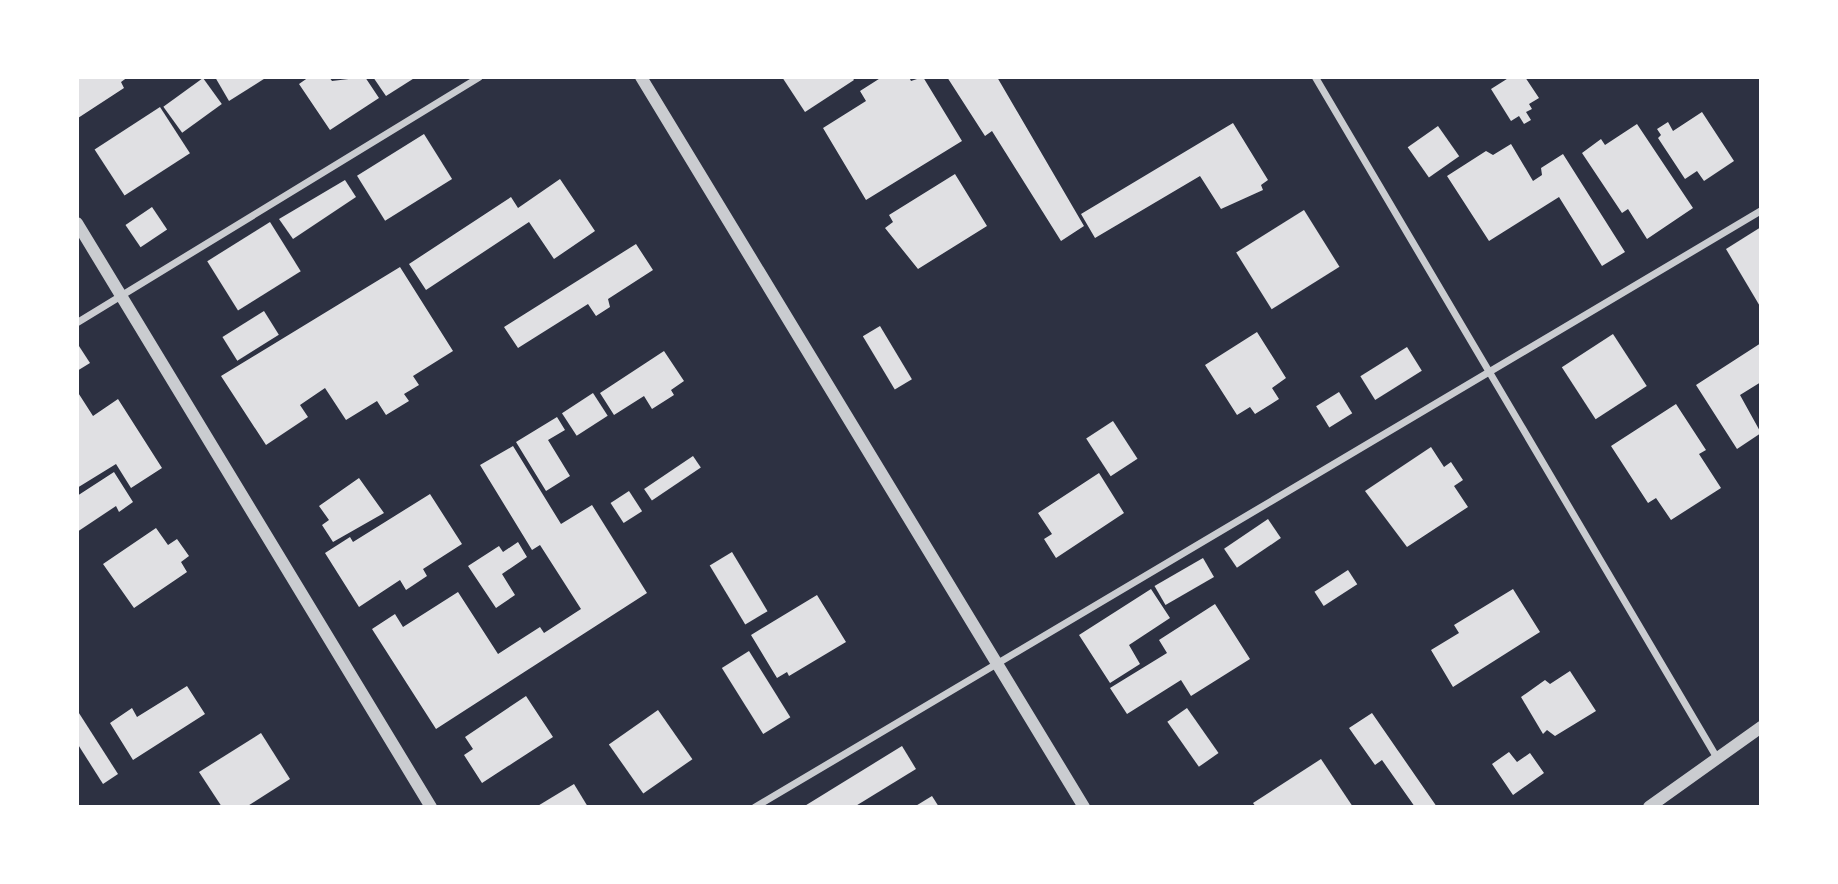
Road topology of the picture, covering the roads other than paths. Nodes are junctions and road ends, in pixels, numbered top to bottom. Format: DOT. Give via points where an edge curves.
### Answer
graph roads {
  1 [pos="478,77"];
  2 [pos="641,77"];
  3 [pos="1315,77"];
  4 [pos="1761,210"];
  5 [pos="77,223"];
  6 [pos="122,294"];
  7 [pos="77,322"];
  8 [pos="1492,371"];
  9 [pos="998,663"];
  10 [pos="1761,727"];
  11 [pos="1717,758"];
  12 [pos="431,807"];
  13 [pos="754,807"];
  14 [pos="1084,807"];
  15 [pos="1649,807"];
  1 -- 6 [label="street"];
  2 -- 9 [label="street"];
  3 -- 8 [label="street"];
  4 -- 8 [label="street"];
  5 -- 6 [label="street"];
  6 -- 7 [label="street"];
  6 -- 12 [label="street"];
  8 -- 9 [label="street"];
  8 -- 11 [label="street"];
  9 -- 13 [label="street"];
  9 -- 14 [label="street"];
  10 -- 11 [label="street"];
  11 -- 15 [label="street"];
}
